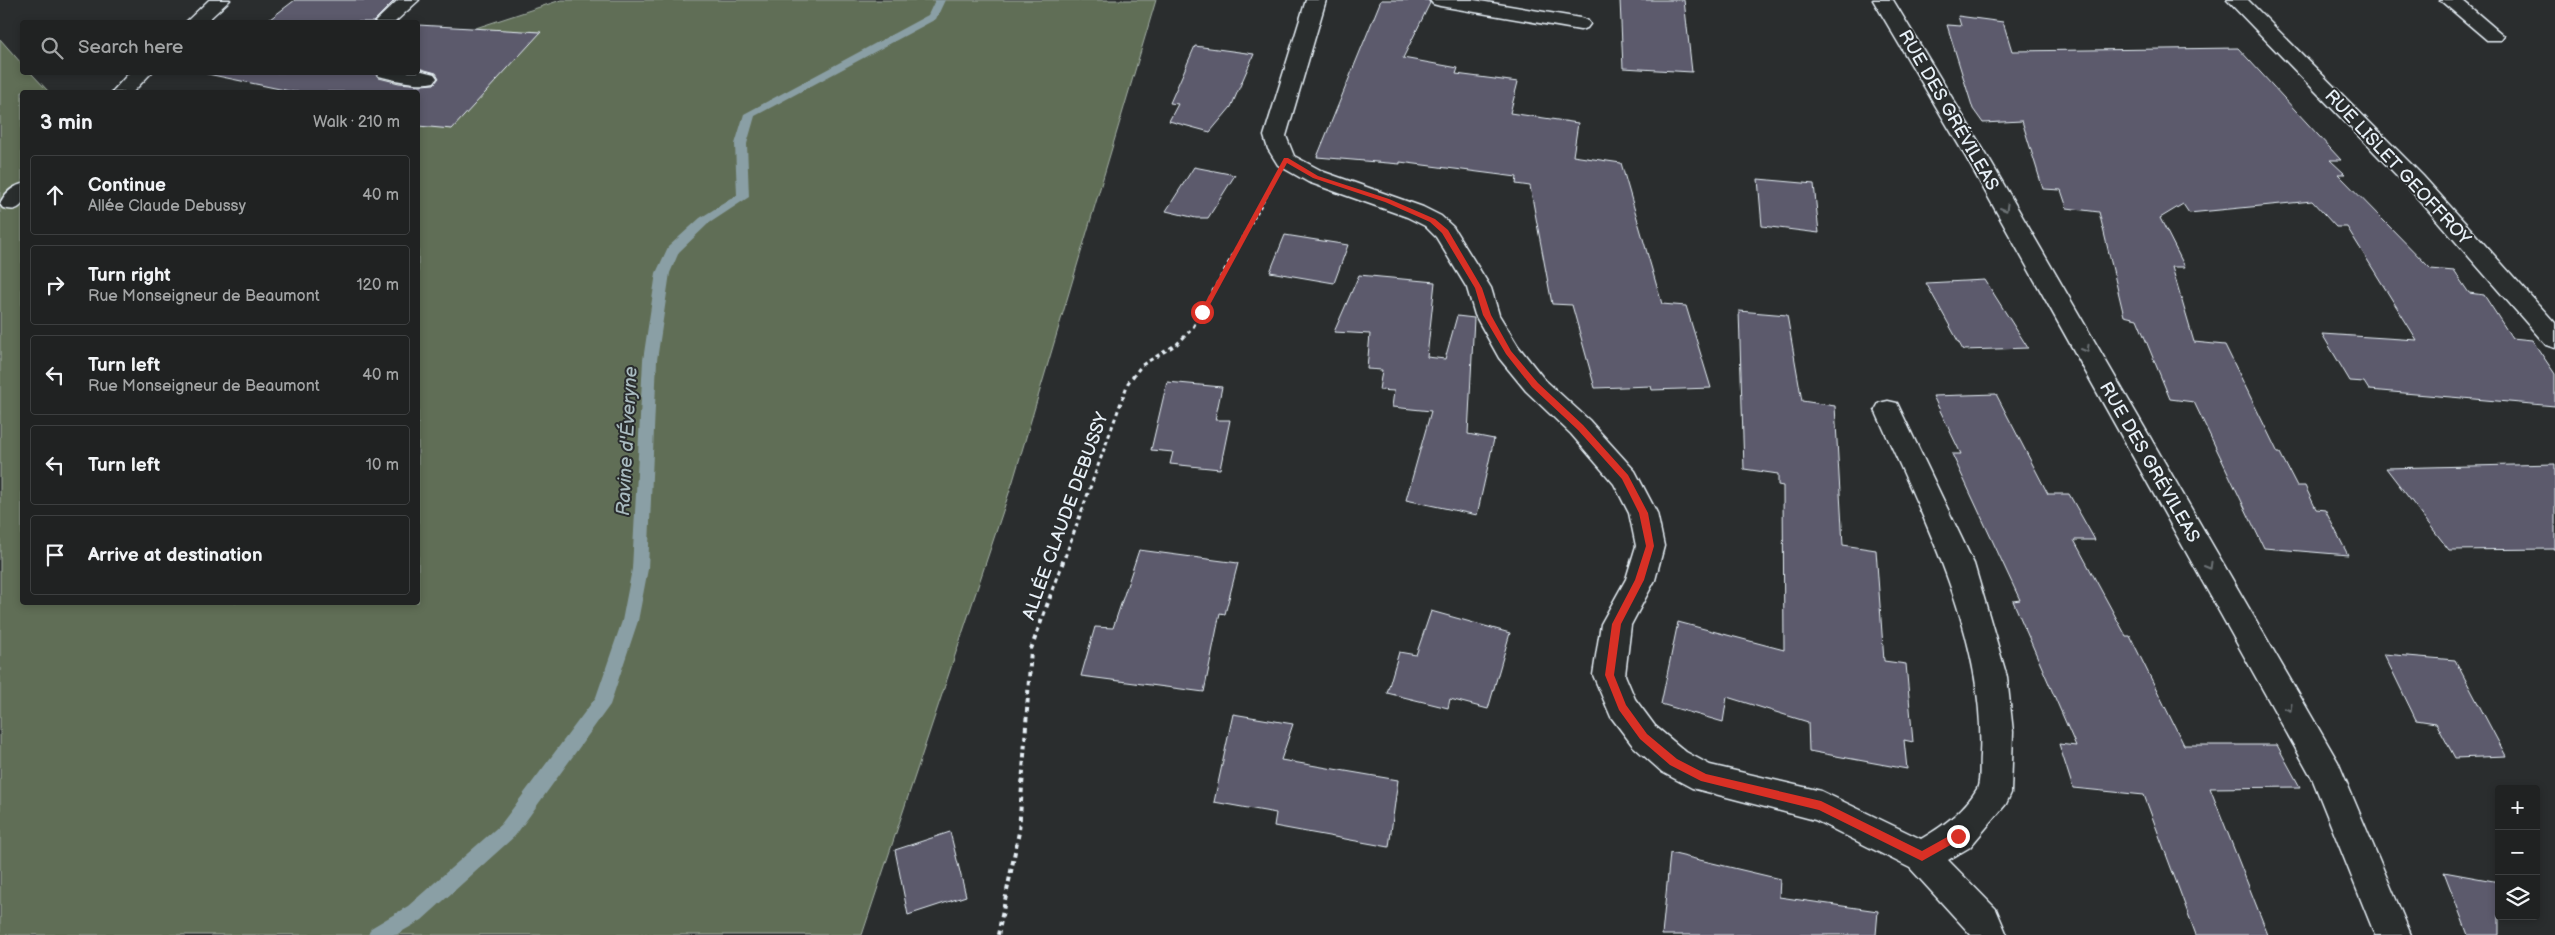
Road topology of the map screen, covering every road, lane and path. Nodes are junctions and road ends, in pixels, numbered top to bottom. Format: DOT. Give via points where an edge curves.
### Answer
graph roads {
  1 [pos="220,0"];
  2 [pos="410,0"];
  3 [pos="1316,0"];
  4 [pos="1440,0"];
  5 [pos="1883,0"];
  6 [pos="2237,0"];
  7 [pos="2450,0"];
  8 [pos="196,20"];
  9 [pos="386,20"];
  10 [pos="1580,24"];
  11 [pos="2494,36"];
  12 [pos="139,75"];
  13 [pos="406,75"];
  14 [pos="427,78"];
  15 [pos="124,90"];
  16 [pos="1286,160"];
  17 [pos="2555,339"];
  18 [pos="1888,410"];
  19 [pos="1922,857"];
  20 [pos="998,935"];
  21 [pos="1989,935"];
  22 [pos="2393,935"];
  1 -- 8 [label="street"];
  2 -- 9 [label="street"];
  3 -- 16 [label="street" via="1275,136"];
  4 -- 10 [label="street"];
  5 -- 22 [label="street, RUE DES GRÉVILEAS, one-way" via="1978,159 2326,772"];
  6 -- 17 [label="street, RUE LISLET GEOFFROY" via="2414,181"];
  7 -- 11 [label="street"];
  12 -- 15 [label="street"];
  13 -- 14 [label="street"];
  16 -- 19 [label="street" via="1316,177 1415,212 1445,232 1479,288 1487,315 1508,352 1535,385 1625,478 1643,513 1650,546 1640,580 1616,624 1609,675 1622,707 1644,736 1674,762 1704,778 1821,806"];
  16 -- 20 [label="path, ALLÉE CLAUDE DEBUSSY" via="1192,328 1177,344 1142,365 1128,383 1120,403 1031,649 1019,832"];
  18 -- 19 [label="street" via="1958,564 1991,677 1996,732 1994,793 1958,836"];
  19 -- 21 [label="street" via="1983,921"];
}
